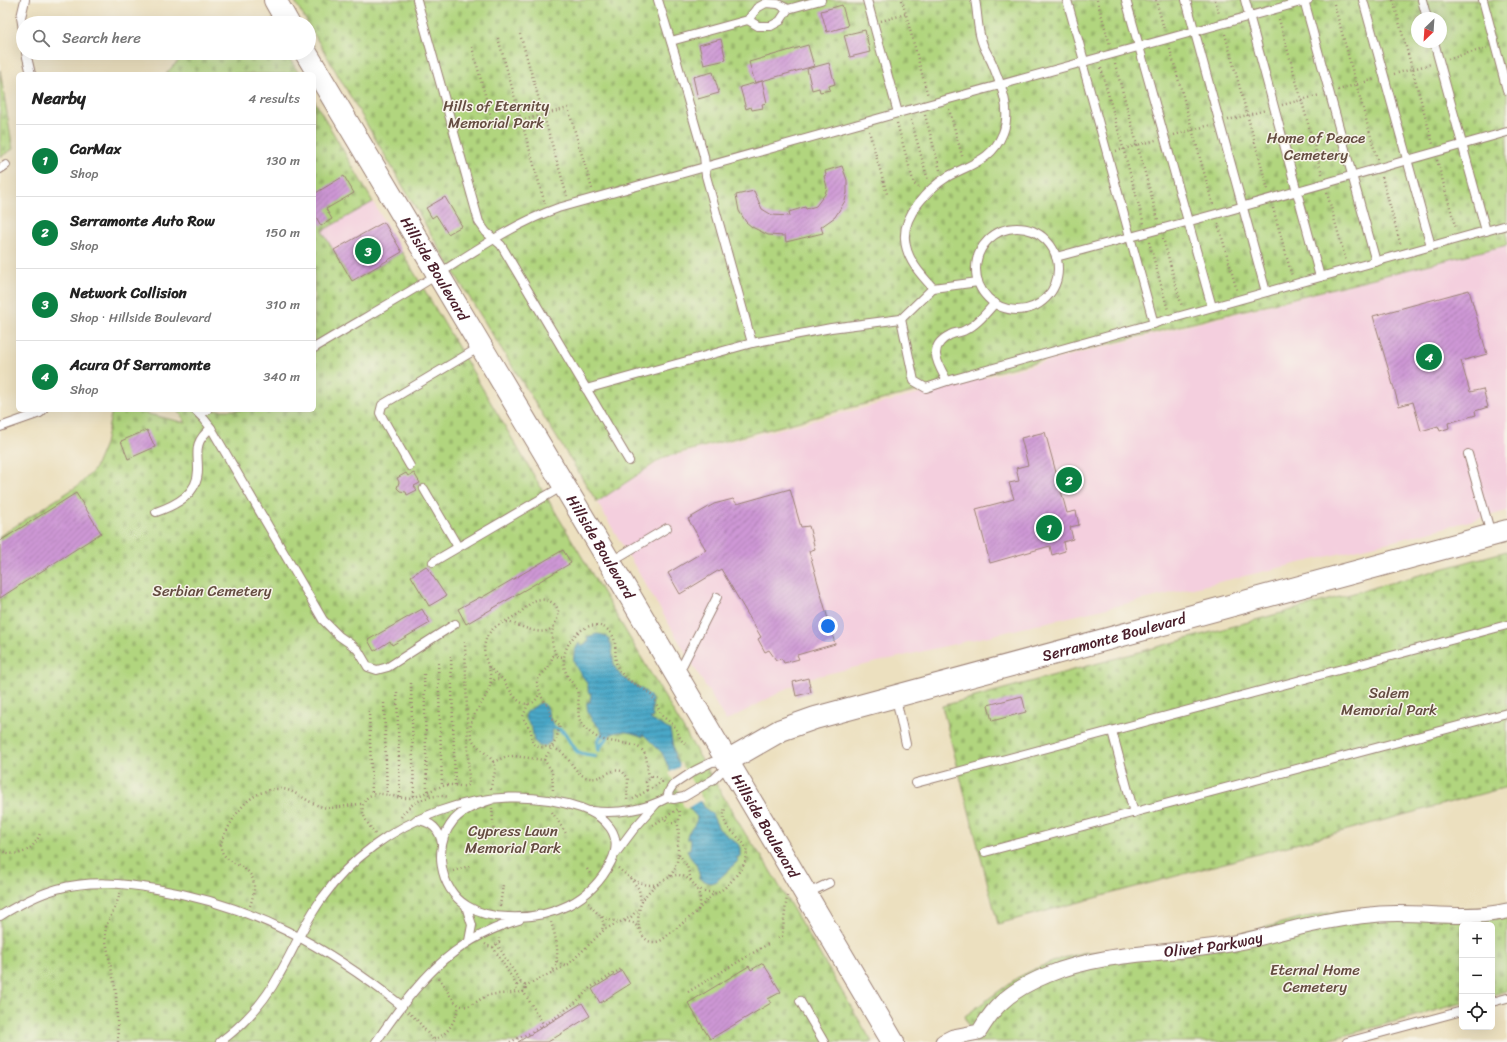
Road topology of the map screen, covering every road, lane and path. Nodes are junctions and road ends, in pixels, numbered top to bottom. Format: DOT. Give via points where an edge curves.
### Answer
graph roads {
  1 [pos="25,0"];
  2 [pos="274,0"];
  3 [pos="417,0"];
  4 [pos="658,0"];
  5 [pos="821,0"];
  6 [pos="867,0"];
  7 [pos="902,0"];
  8 [pos="975,0"];
  9 [pos="1067,0"];
  10 [pos="1097,0"];
  11 [pos="1126,0"];
  12 [pos="1156,0"];
  13 [pos="1186,0"];
  14 [pos="1215,0"];
  15 [pos="1244,0"];
  16 [pos="1305,0"];
  17 [pos="1363,0"];
  18 [pos="1392,0"];
  19 [pos="1422,0"];
  20 [pos="1484,0"];
  21 [pos="1334,4"];
  22 [pos="788,9"];
  23 [pos="1425,12"];
  24 [pos="906,14"];
  25 [pos="1219,14"];
  26 [pos="21,16"];
  27 [pos="284,16"];
  28 [pos="1249,16"];
  29 [pos="1279,19"];
  30 [pos="748,20"];
  31 [pos="873,23"];
  32 [pos="1164,29"];
  33 [pos="1194,31"];
  34 [pos="520,34"];
  35 [pos="1225,34"];
  36 [pos="498,38"];
  37 [pos="671,41"];
  38 [pos="1110,45"];
  39 [pos="1139,46"];
  40 [pos="1496,46"];
  41 [pos="472,48"];
  42 [pos="1436,48"];
  43 [pos="1170,49"];
  44 [pos="28,60"];
  45 [pos="310,60"];
  46 [pos="1083,62"];
  47 [pos="1439,62"];
  48 [pos="1115,64"];
  49 [pos="1101,68"];
  50 [pos="1412,69"];
  51 [pos="31,72"];
  52 [pos="1384,77"];
  53 [pos="1000,84"];
  54 [pos="1357,84"];
  55 [pos="1507,90"];
  56 [pos="1329,92"];
  57 [pos="928,96"];
  58 [pos="1302,100"];
  59 [pos="1274,107"];
  60 [pos="949,109"];
  61 [pos="898,113"];
  62 [pos="543,114"];
  63 [pos="925,115"];
  64 [pos="1247,115"];
  65 [pos="911,119"];
  66 [pos="521,121"];
  67 [pos="1219,122"];
  68 [pos="897,123"];
  69 [pos="1192,130"];
  70 [pos="869,131"];
  71 [pos="1507,132"];
  72 [pos="1164,138"];
  73 [pos="1138,145"];
  74 [pos="1462,145"];
  75 [pos="1124,149"];
  76 [pos="1108,153"];
  77 [pos="1435,153"];
  78 [pos="1407,160"];
  79 [pos="705,166"];
  80 [pos="1380,168"];
  81 [pos="965,169"];
  82 [pos="1352,176"];
  83 [pos="943,180"];
  84 [pos="1325,184"];
  85 [pos="929,191"];
  86 [pos="1297,191"];
  87 [pos="887,194"];
  88 [pos="594,197"];
  89 [pos="1270,199"];
  90 [pos="569,204"];
  91 [pos="1242,206"];
  92 [pos="548,212"];
  93 [pos="1216,214"];
  94 [pos="1188,222"];
  95 [pos="1507,225"];
  96 [pos="1161,229"];
  97 [pos="1486,231"];
  98 [pos="1146,233"];
  99 [pos="1130,237"];
  100 [pos="495,239"];
  101 [pos="1459,239"];
  102 [pos="1431,246"];
  103 [pos="1403,254"];
  104 [pos="1056,257"];
  105 [pos="1376,262"];
  106 [pos="1349,269"];
  107 [pos="437,275"];
  108 [pos="1320,277"];
  109 [pos="978,282"];
  110 [pos="1294,285"];
  111 [pos="933,288"];
  112 [pos="1266,292"];
  113 [pos="1239,300"];
  114 [pos="995,303"];
  115 [pos="1212,307"];
  116 [pos="1185,315"];
  117 [pos="901,319"];
  118 [pos="1170,319"];
  119 [pos="1154,324"];
  120 [pos="752,343"];
  121 [pos="316,347"];
  122 [pos="480,347"];
  123 [pos="947,381"];
  124 [pos="586,389"];
  125 [pos="41,412"];
  126 [pos="202,412"];
  127 [pos="0,428"];
  128 [pos="211,428"];
  129 [pos="1468,454"];
  130 [pos="629,461"];
  131 [pos="410,466"];
  132 [pos="563,486"];
  133 [pos="424,489"];
  134 [pos="156,512"];
  135 [pos="667,528"];
  136 [pos="1499,533"];
  137 [pos="458,547"];
  138 [pos="433,562"];
  139 [pos="609,562"];
  140 [pos="717,597"];
  141 [pos="502,623"];
  142 [pos="456,624"];
  143 [pos="554,625"];
  144 [pos="1507,625"];
  145 [pos="465,642"];
  146 [pos="556,655"];
  147 [pos="451,656"];
  148 [pos="564,657"];
  149 [pos="438,663"];
  150 [pos="486,663"];
  151 [pos="424,674"];
  152 [pos="677,676"];
  153 [pos="503,680"];
  154 [pos="411,683"];
  155 [pos="490,685"];
  156 [pos="539,691"];
  157 [pos="396,692"];
  158 [pos="896,695"];
  159 [pos="384,702"];
  160 [pos="528,704"];
  161 [pos="369,711"];
  162 [pos="1507,713"];
  163 [pos="470,730"];
  164 [pos="1112,731"];
  165 [pos="685,744"];
  166 [pos="906,744"];
  167 [pos="552,748"];
  168 [pos="544,760"];
  169 [pos="727,761"];
  170 [pos="493,762"];
  171 [pos="650,777"];
  172 [pos="916,783"];
  173 [pos="455,785"];
  174 [pos="442,786"];
  175 [pos="429,792"];
  176 [pos="559,792"];
  177 [pos="387,794"];
  178 [pos="372,795"];
  179 [pos="416,796"];
  180 [pos="400,797"];
  181 [pos="430,797"];
  182 [pos="450,798"];
  183 [pos="667,798"];
  184 [pos="420,800"];
  185 [pos="491,800"];
  186 [pos="627,802"];
  187 [pos="363,804"];
  188 [pos="656,804"];
  189 [pos="725,808"];
  190 [pos="551,810"];
  191 [pos="589,811"];
  192 [pos="1134,813"];
  193 [pos="401,817"];
  194 [pos="415,820"];
  195 [pos="677,822"];
  196 [pos="40,833"];
  197 [pos="494,834"];
  198 [pos="566,835"];
  199 [pos="379,841"];
  200 [pos="442,844"];
  201 [pos="0,850"];
  202 [pos="678,851"];
  203 [pos="985,852"];
  204 [pos="612,861"];
  205 [pos="472,865"];
  206 [pos="587,869"];
  207 [pos="443,875"];
  208 [pos="591,876"];
  209 [pos="630,878"];
  210 [pos="668,878"];
  211 [pos="662,882"];
  212 [pos="829,883"];
  213 [pos="121,884"];
  214 [pos="692,884"];
  215 [pos="503,885"];
  216 [pos="717,892"];
  217 [pos="796,895"];
  218 [pos="582,897"];
  219 [pos="466,906"];
  220 [pos="640,907"];
  221 [pos="698,910"];
  222 [pos="1507,911"];
  223 [pos="247,913"];
  224 [pos="549,914"];
  225 [pos="598,915"];
  226 [pos="0,916"];
  227 [pos="536,916"];
  228 [pos="499,917"];
  229 [pos="624,921"];
  230 [pos="640,931"];
  231 [pos="599,934"];
  232 [pos="299,936"];
  233 [pos="778,938"];
  234 [pos="469,941"];
  235 [pos="498,944"];
  236 [pos="768,944"];
  237 [pos="493,947"];
  238 [pos="557,958"];
  239 [pos="569,964"];
  240 [pos="623,968"];
  241 [pos="432,970"];
  242 [pos="547,976"];
  243 [pos="522,983"];
  244 [pos="517,986"];
  245 [pos="525,986"];
  246 [pos="518,991"];
  247 [pos="523,992"];
  248 [pos="688,992"];
  249 [pos="1507,998"];
  250 [pos="800,1001"];
  251 [pos="1495,1001"];
  252 [pos="402,1006"];
  253 [pos="460,1006"];
  254 [pos="1459,1011"];
  255 [pos="544,1025"];
  256 [pos="979,1037"];
  257 [pos="434,1040"];
  258 [pos="118,1042"];
  259 [pos="220,1042"];
  260 [pos="376,1042"];
  261 [pos="510,1042"];
  262 [pos="824,1042"];
  263 [pos="893,1042"];
  264 [pos="943,1042"];
  265 [pos="1347,1042"];
  1 -- 26 [label="lane"];
  2 -- 27 [label="main road"];
  3 -- 100 [label="lane" via="477,215 482,227"];
  4 -- 37 [label="lane"];
  5 -- 22 [label="lane"];
  6 -- 31 [label="lane"];
  7 -- 24 [label="path"];
  8 -- 53 [label="lane" via="982,43"];
  9 -- 46 [label="lane"];
  10 -- 38 [label="path"];
  11 -- 39 [label="lane"];
  12 -- 32 [label="path"];
  13 -- 33 [label="lane"];
  14 -- 25 [label="path"];
  15 -- 28 [label="lane"];
  16 -- 28 [label="lane"];
  16 -- 56 [label="lane"];
  17 -- 52 [label="lane"];
  18 -- 50 [label="path"];
  19 -- 23 [label="lane"];
  20 -- 40 [label="lane"];
  21 -- 54 [label="path"];
  22 -- 30 [label="lane" via="778,4 766,3 757,8"];
  22 -- 30 [label="lane" via="777,24 771,26 758,26"];
  24 -- 31 [label="path"];
  24 -- 57 [label="path"];
  28 -- 33 [label="lane"];
  28 -- 59 [label="lane"];
  29 -- 58 [label="path"];
  30 -- 37 [label="lane"];
  31 -- 61 [label="lane"];
  33 -- 39 [label="lane"];
  33 -- 67 [label="lane"];
  34 -- 62 [label="path"];
  35 -- 64 [label="path"];
  36 -- 66 [label="path"];
  37 -- 79 [label="lane"];
  39 -- 46 [label="lane"];
  39 -- 72 [label="lane"];
  40 -- 47 [label="path"];
  40 -- 55 [label="lane"];
  41 -- 66 [label="path" via="494,128"];
  42 -- 47 [label="lane"];
  43 -- 69 [label="path"];
  44 -- 51 [label="lane"];
  45 -- 107 [label="main road, Hillside Boulevard"];
  46 -- 53 [label="lane"];
  46 -- 76 [label="lane"];
  47 -- 50 [label="path"];
  47 -- 74 [label="lane"];
  48 -- 73 [label="path"];
  49 -- 75 [label="path"];
  50 -- 52 [label="path"];
  50 -- 77 [label="path"];
  52 -- 54 [label="path"];
  52 -- 78 [label="lane"];
  53 -- 61 [label="lane"];
  53 -- 81 [label="lane" via="1007,109 1003,134 990,153"];
  54 -- 56 [label="path"];
  54 -- 80 [label="path"];
  56 -- 58 [label="path"];
  56 -- 82 [label="lane"];
  58 -- 59 [label="path"];
  58 -- 84 [label="path"];
  59 -- 64 [label="path"];
  59 -- 86 [label="lane"];
  60 -- 81 [label="path"];
  61 -- 79 [label="lane"];
  62 -- 66 [label="path"];
  62 -- 88 [label="path" via="568,108"];
  62 -- 90 [label="path"];
  63 -- 83 [label="path"];
  64 -- 67 [label="path"];
  64 -- 89 [label="path"];
  65 -- 85 [label="path"];
  66 -- 92 [label="path"];
  67 -- 69 [label="path"];
  67 -- 91 [label="lane"];
  68 -- 85 [label="path" via="914,184"];
  69 -- 72 [label="path"];
  69 -- 93 [label="path"];
  70 -- 87 [label="path"];
  71 -- 74 [label="lane"];
  72 -- 73 [label="path"];
  72 -- 94 [label="lane"];
  73 -- 75 [label="path"];
  73 -- 96 [label="path"];
  74 -- 77 [label="lane"];
  74 -- 97 [label="lane"];
  75 -- 76 [label="path"];
  75 -- 98 [label="path"];
  76 -- 99 [label="lane"];
  77 -- 78 [label="lane"];
  77 -- 101 [label="path"];
  78 -- 80 [label="lane"];
  78 -- 102 [label="lane"];
  79 -- 88 [label="lane"];
  79 -- 120 [label="lane"];
  80 -- 82 [label="lane"];
  80 -- 103 [label="path"];
  81 -- 83 [label="lane"];
  82 -- 84 [label="lane"];
  82 -- 105 [label="lane"];
  83 -- 85 [label="lane"];
  84 -- 86 [label="lane"];
  84 -- 106 [label="path"];
  85 -- 111 [label="lane" via="912,213 905,239 913,264"];
  86 -- 89 [label="lane"];
  86 -- 108 [label="lane"];
  88 -- 90 [label="lane"];
  89 -- 91 [label="lane"];
  89 -- 110 [label="path"];
  90 -- 92 [label="lane"];
  91 -- 93 [label="lane"];
  91 -- 112 [label="lane"];
  92 -- 100 [label="lane"];
  93 -- 94 [label="lane"];
  93 -- 113 [label="path"];
  94 -- 96 [label="lane"];
  94 -- 115 [label="lane"];
  95 -- 97 [label="lane"];
  96 -- 98 [label="lane"];
  96 -- 116 [label="path"];
  97 -- 101 [label="lane"];
  98 -- 99 [label="lane"];
  98 -- 118 [label="path"];
  99 -- 104 [label="lane"];
  99 -- 119 [label="lane"];
  100 -- 107 [label="lane"];
  100 -- 124 [label="lane" via="501,245"];
  101 -- 102 [label="lane"];
  102 -- 103 [label="lane"];
  103 -- 105 [label="lane"];
  104 -- 109 [label="lane" via="1047,242 1037,234 1025,229 1006,230 989,239 978,255"];
  104 -- 114 [label="lane" via="1056,283 1039,304 1021,310"];
  105 -- 106 [label="lane"];
  106 -- 108 [label="lane"];
  107 -- 121 [label="lane"];
  107 -- 122 [label="main road, Hillside Boulevard"];
  108 -- 110 [label="lane"];
  109 -- 111 [label="lane"];
  109 -- 114 [label="lane" via="988,298"];
  110 -- 112 [label="lane"];
  111 -- 117 [label="lane"];
  112 -- 113 [label="lane"];
  113 -- 115 [label="lane"];
  114 -- 123 [label="lane" via="974,325 965,331 952,334 938,346 937,362"];
  115 -- 116 [label="lane"];
  116 -- 118 [label="lane"];
  117 -- 120 [label="lane" via="837,327"];
  117 -- 123 [label="lane" via="914,381 926,388"];
  118 -- 119 [label="lane"];
  119 -- 123 [label="lane"];
  120 -- 124 [label="lane"];
  122 -- 131 [label="lane" via="382,405 380,413"];
  122 -- 132 [label="main road, Hillside Boulevard"];
  124 -- 130 [label="lane"];
  125 -- 127 [label="lane"];
  126 -- 128 [label="lane"];
  128 -- 134 [label="lane" via="198,444 198,476 193,488 177,502"];
  128 -- 142 [label="lane" via="323,620 338,636 358,650 368,667 377,670 388,667"];
  129 -- 136 [label="lane"];
  132 -- 137 [label="lane"];
  132 -- 139 [label="main road, Hillside Boulevard"];
  133 -- 137 [label="lane"];
  135 -- 139 [label="lane"];
  136 -- 158 [label="main road, Serramonte Boulevard"];
  137 -- 138 [label="lane"];
  139 -- 152 [label="main road, Hillside Boulevard"];
  140 -- 152 [label="lane"];
  141 -- 143 [label="path" via="542,631 549,630"];
  141 -- 143 [label="path" via="533,602 541,600 552,602 556,607 558,615"];
  141 -- 150 [label="path" via="487,637 484,654"];
  143 -- 146 [label="path" via="552,638"];
  144 -- 164 [label="lane"];
  145 -- 163 [label="path"];
  146 -- 148 [label="path"];
  146 -- 156 [label="path" via="538,679"];
  147 -- 173 [label="path"];
  148 -- 165 [label="path" via="570,641 581,631 593,626 607,628 615,640 616,659 621,672 654,698 662,716 675,728"];
  148 -- 171 [label="path" via="566,672 576,687 580,721 588,732 600,738 641,750 646,758"];
  149 -- 174 [label="path"];
  150 -- 153 [label="path"];
  150 -- 155 [label="path" via="491,677"];
  151 -- 175 [label="path"];
  152 -- 169 [label="main road, Hillside Boulevard"];
  153 -- 155 [label="path" via="495,679"];
  153 -- 160 [label="path" via="517,699"];
  154 -- 179 [label="path"];
  155 -- 163 [label="path" via="474,716"];
  156 -- 160 [label="path" via="536,700"];
  156 -- 167 [label="path" via="552,718 560,724"];
  157 -- 180 [label="path"];
  158 -- 166 [label="lane"];
  158 -- 169 [label="main road, Serramonte Boulevard" via="794,724"];
  159 -- 177 [label="path"];
  160 -- 167 [label="path" via="523,718 531,730 533,743 541,748"];
  161 -- 178 [label="path"];
  162 -- 192 [label="lane"];
  163 -- 170 [label="path" via="475,743"];
  163 -- 173 [label="path" via="470,783 466,787"];
  164 -- 172 [label="lane"];
  164 -- 192 [label="lane"];
  167 -- 168 [label="path"];
  167 -- 186 [label="path" via="567,757 585,777 598,778 614,770 624,773 629,781"];
  168 -- 170 [label="path" via="514,756"];
  168 -- 176 [label="path" via="552,771 553,791"];
  169 -- 183 [label="lane" via="712,762 694,771 671,787"];
  169 -- 183 [label="lane" via="720,775 703,786 684,797"];
  169 -- 217 [label="main road, Hillside Boulevard"];
  170 -- 185 [label="path" via="495,769"];
  171 -- 171 [label="path" via="646,782 648,790 662,782 658,777"];
  173 -- 174 [label="path"];
  174 -- 175 [label="path"];
  175 -- 179 [label="path"];
  175 -- 181 [label="path"];
  177 -- 178 [label="path"];
  177 -- 180 [label="path"];
  178 -- 187 [label="path" via="366,798"];
  179 -- 180 [label="path"];
  179 -- 184 [label="path"];
  181 -- 182 [label="path"];
  181 -- 184 [label="path"];
  183 -- 188 [label="lane"];
  184 -- 193 [label="path"];
  185 -- 191 [label="lane" via="542,799"];
  185 -- 194 [label="lane" via="459,805"];
  185 -- 197 [label="path"];
  185 -- 200 [label="lane" via="472,807 458,817 448,829"];
  187 -- 199 [label="path" via="364,817"];
  187 -- 223 [label="path" via="325,807 290,790 276,789 256,795 240,807 221,847 225,855 246,869 253,881 253,898"];
  188 -- 191 [label="lane" via="619,812"];
  188 -- 204 [label="lane" via="628,836"];
  189 -- 216 [label="path" via="725,824 743,843 746,857 740,870 726,887"];
  190 -- 198 [label="path"];
  191 -- 204 [label="lane" via="602,819 612,830 615,844"];
  192 -- 203 [label="lane"];
  194 -- 199 [label="lane"];
  194 -- 200 [label="lane" via="434,827 439,832"];
  195 -- 195 [label="path" via="680,816 678,810 664,818 670,824"];
  195 -- 202 [label="path"];
  196 -- 201 [label="path" via="32,847 24,852 9,854"];
  199 -- 232 [label="lane" via="336,880 314,909"];
  200 -- 207 [label="lane"];
  202 -- 210 [label="path" via="677,865"];
  202 -- 214 [label="path" via="688,869"];
  204 -- 209 [label="path"];
  204 -- 218 [label="lane" via="598,881"];
  205 -- 207 [label="path"];
  206 -- 208 [label="path"];
  207 -- 219 [label="lane" via="452,893"];
  209 -- 211 [label="path" via="644,884 654,885"];
  209 -- 220 [label="path" via="639,889"];
  210 -- 211 [label="path"];
  210 -- 214 [label="path" via="680,875"];
  211 -- 220 [label="path" via="649,892"];
  212 -- 217 [label="lane"];
  213 -- 223 [label="lane" via="188,895"];
  213 -- 226 [label="lane" via="88,884 58,889 28,900"];
  213 -- 258 [label="path" via="119,898 106,926 105,936 116,993"];
  214 -- 216 [label="path" via="705,892"];
  214 -- 221 [label="path" via="700,896"];
  215 -- 228 [label="path"];
  216 -- 221 [label="path"];
  217 -- 233 [label="path" via="782,936"];
  217 -- 263 [label="main road, Hillside Boulevard"];
  218 -- 224 [label="lane"];
  218 -- 225 [label="path"];
  219 -- 228 [label="lane" via="482,914"];
  219 -- 234 [label="lane" via="472,925"];
  220 -- 229 [label="path"];
  220 -- 230 [label="path"];
  221 -- 230 [label="path" via="659,941 646,940"];
  222 -- 256 [label="street, Olivet Parkway" via="1482,916 1358,916 1306,925 1222,945 1094,960 1066,968 1025,985 1001,1003"];
  223 -- 232 [label="lane"];
  224 -- 227 [label="lane"];
  224 -- 238 [label="path"];
  225 -- 229 [label="path" via="609,920"];
  225 -- 231 [label="path" via="604,924"];
  227 -- 228 [label="lane"];
  227 -- 234 [label="lane" via="507,924"];
  229 -- 230 [label="path" via="634,923"];
  229 -- 231 [label="path" via="611,925"];
  231 -- 239 [label="path"];
  232 -- 252 [label="lane" via="349,966"];
  232 -- 259 [label="lane" via="261,1002"];
  234 -- 241 [label="lane"];
  235 -- 243 [label="path"];
  236 -- 248 [label="path"];
  237 -- 244 [label="path"];
  238 -- 239 [label="path" via="561,964"];
  238 -- 242 [label="path" via="554,968"];
  239 -- 242 [label="path"];
  240 -- 255 [label="path" via="590,988 576,1002"];
  241 -- 252 [label="lane"];
  241 -- 253 [label="path" via="451,998"];
  242 -- 245 [label="path"];
  243 -- 244 [label="path"];
  243 -- 245 [label="path"];
  244 -- 246 [label="path"];
  245 -- 247 [label="path"];
  246 -- 247 [label="path"];
  246 -- 253 [label="path" via="490,995 468,1006"];
  247 -- 255 [label="path"];
  249 -- 251 [label="lane"];
  250 -- 262 [label="lane"];
  252 -- 257 [label="path"];
  252 -- 260 [label="lane"];
  253 -- 257 [label="path" via="448,1030"];
  254 -- 265 [label="lane"];
  255 -- 261 [label="path"];
  256 -- 264 [label="street, Olivet Parkway" via="953,1037"];
}
